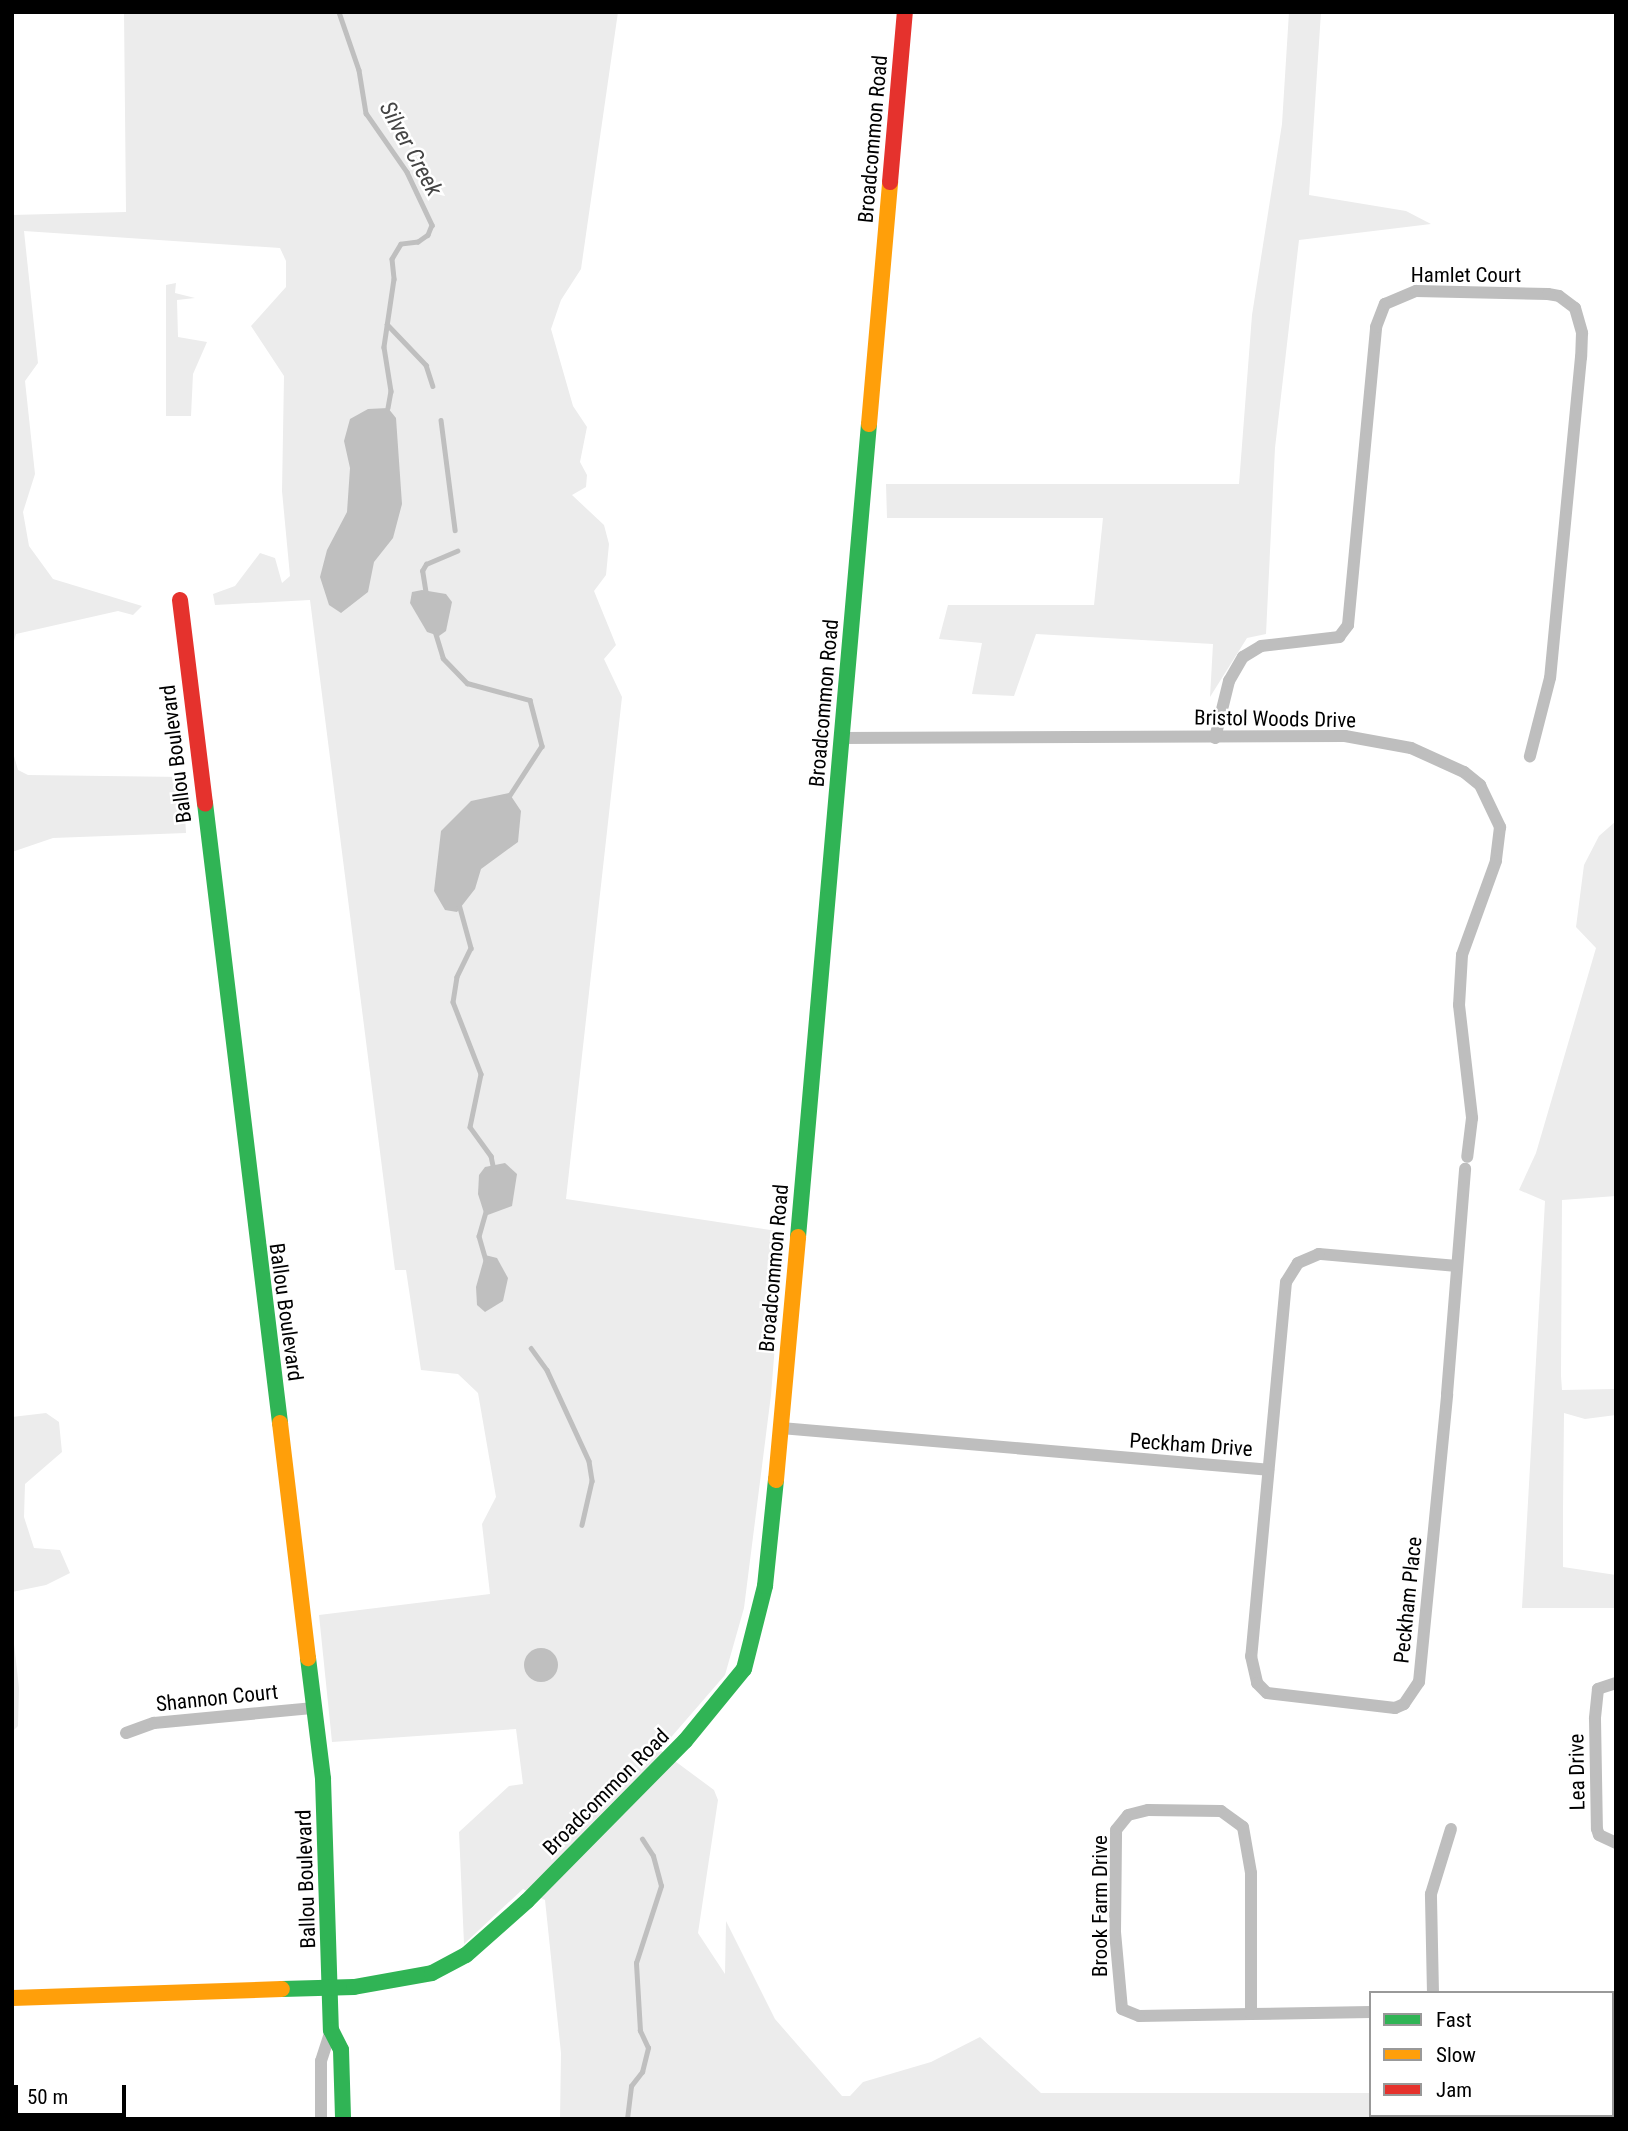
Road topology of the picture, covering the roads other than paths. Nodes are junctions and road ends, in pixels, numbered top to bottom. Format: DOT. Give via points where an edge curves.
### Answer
graph roads {
  1 [pos="905,12"];
  2 [pos="180,600"];
  3 [pos="841,738"];
  4 [pos="1215,738"];
  5 [pos="1530,756"];
  6 [pos="1466,1163"];
  7 [pos="1457,1266"];
  8 [pos="781,1428"];
  9 [pos="1268,1470"];
  10 [pos="1616,1683"];
  11 [pos="314,1708"];
  12 [pos="126,1733"];
  13 [pos="1451,1829"];
  14 [pos="1616,1843"];
  15 [pos="331,1989"];
  16 [pos="1433,1991"];
  17 [pos="12,1998"];
  18 [pos="1369,2012"];
  19 [pos="1251,2014"];
  20 [pos="331,2030"];
  21 [pos="321,2119"];
  22 [pos="343,2119"];
  1 -- 3 [label="street, Broadcommon Road"];
  2 -- 11 [label="street, Ballou Boulevard"];
  3 -- 4 [label="street, Bristol Woods Drive"];
  3 -- 8 [label="street, Broadcommon Road"];
  4 -- 5 [label="street, Hamlet Court" via="1229,681 1243,657 1261,646 1339,637 1348,625 1376,327 1385,304 1416,291 1548,294 1575,308 1582,333 1550,678"];
  4 -- 6 [label="street, Bristol Woods Drive" via="1292,734 1380,740 1411,748 1464,772 1493,804 1500,827 1496,861 1475,912 1461,973 1460,1024 1471,1088"];
  6 -- 7 [label="street, Peckham Place"];
  7 -- 9 [label="street, Peckham Drive" via="1335,1254 1297,1263 1286,1282"];
  7 -- 9 [label="street, Peckham Place" via="1419,1682 1404,1704 1387,1708 1280,1697 1257,1683 1251,1656"];
  8 -- 9 [label="street, Peckham Drive"];
  8 -- 15 [label="street, Broadcommon Road" via="761,1614 744,1669 730,1690 536,1892 466,1955 411,1979"];
  10 -- 14 [label="street, Lea Drive" via="1598,1689 1597,1829 1607,1841"];
  11 -- 12 [label="street, Shannon Court" via="154,1723"];
  11 -- 15 [label="street, Ballou Boulevard" via="326,1815"];
  13 -- 16 [label="street" via="1431,1894"];
  15 -- 17 [label="street, Broadcommon Road"];
  15 -- 20 [label="street, Ballou Boulevard"];
  18 -- 19 [label="street, Brook Farm Drive"];
  19 -- 19 [label="street, Brook Farm Drive" via="1124,2013 1115,1933 1115,1837 1128,1815 1148,1810 1214,1810 1229,1814 1243,1827 1251,1873"];
  20 -- 21 [label="street, Ballou Boulevard" via="321,2060"];
  20 -- 22 [label="street, Ballou Boulevard" via="341,2050"];
}
